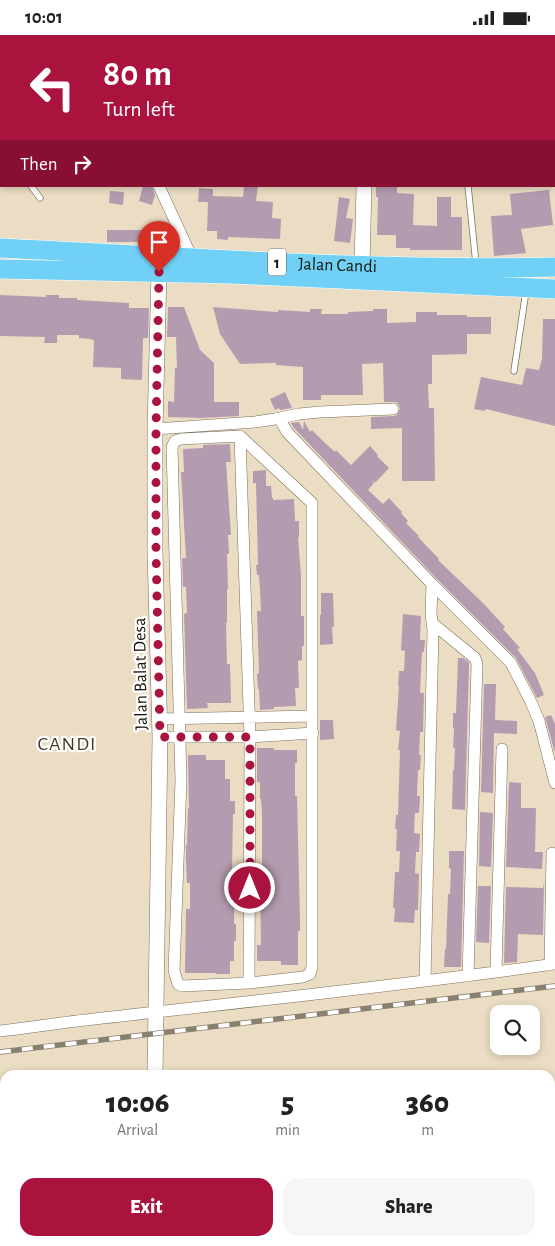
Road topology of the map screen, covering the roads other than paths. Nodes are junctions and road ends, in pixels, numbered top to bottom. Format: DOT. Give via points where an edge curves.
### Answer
graph roads {
  1 [pos="33,187"];
  2 [pos="159,187"];
  3 [pos="364,187"];
  4 [pos="468,187"];
  5 [pos="40,198"];
  6 [pos="0,248"];
  7 [pos="192,258"];
  8 [pos="362,265"];
  9 [pos="555,267"];
  10 [pos="0,269"];
  11 [pos="476,269"];
  12 [pos="159,272"];
  13 [pos="526,288"];
  14 [pos="555,289"];
  15 [pos="514,371"];
  16 [pos="392,409"];
  17 [pos="277,419"];
  18 [pos="156,429"];
  19 [pos="240,436"];
  20 [pos="431,590"];
  21 [pos="432,618"];
  22 [pos="312,716"];
  23 [pos="248,717"];
  24 [pos="160,719"];
  25 [pos="179,719"];
  26 [pos="313,733"];
  27 [pos="160,737"];
  28 [pos="250,737"];
  29 [pos="180,738"];
  30 [pos="502,749"];
  31 [pos="555,783"];
  32 [pos="552,853"];
  33 [pos="552,964"];
  34 [pos="496,971"];
  35 [pos="468,976"];
  36 [pos="425,981"];
  37 [pos="249,983"];
  38 [pos="156,1013"];
  39 [pos="0,1031"];
  40 [pos="155,1070"];
  1 -- 5 [label="lane"];
  2 -- 7 [label="street"];
  3 -- 8 [label="street"];
  4 -- 11 [label="lane"];
  6 -- 7 [label="highway, Jalan Candi / 1"];
  7 -- 8 [label="highway, Jalan Candi / 1"];
  8 -- 11 [label="highway, Jalan Candi / 1"];
  9 -- 11 [label="highway, Jalan Candi / 1"];
  10 -- 12 [label="highway, Jalan Candi / 1"];
  12 -- 13 [label="highway, Jalan Candi / 1"];
  12 -- 18 [label="street, Jalan Balat Desa"];
  13 -- 14 [label="highway, Jalan Candi / 1"];
  13 -- 15 [label="lane"];
  16 -- 17 [label="street" via="299,414"];
  17 -- 18 [label="street"];
  17 -- 20 [label="street"];
  18 -- 24 [label="street, Jalan Balat Desa"];
  19 -- 22 [label="street" via="312,503"];
  19 -- 23 [label="street"];
  19 -- 25 [label="street" via="181,439 172,447"];
  20 -- 21 [label="street"];
  20 -- 31 [label="street" via="511,663 539,721"];
  21 -- 35 [label="street" via="475,658 477,665"];
  21 -- 36 [label="street"];
  22 -- 23 [label="street"];
  22 -- 26 [label="street"];
  23 -- 25 [label="street"];
  23 -- 28 [label="street"];
  24 -- 25 [label="street"];
  24 -- 27 [label="street, Jalan Balat Desa"];
  25 -- 29 [label="street"];
  26 -- 28 [label="street"];
  26 -- 37 [label="street" via="312,970 303,977"];
  27 -- 29 [label="street"];
  27 -- 38 [label="street, Jalan Balat Desa"];
  28 -- 29 [label="street"];
  28 -- 37 [label="street"];
  29 -- 37 [label="street" via="174,971 178,984 182,986"];
  30 -- 34 [label="street"];
  32 -- 33 [label="street"];
  33 -- 34 [label="street"];
  34 -- 35 [label="street"];
  35 -- 36 [label="street"];
  36 -- 38 [label="street"];
  38 -- 39 [label="street"];
  38 -- 40 [label="street, Jalan Balat Desa"];
}
